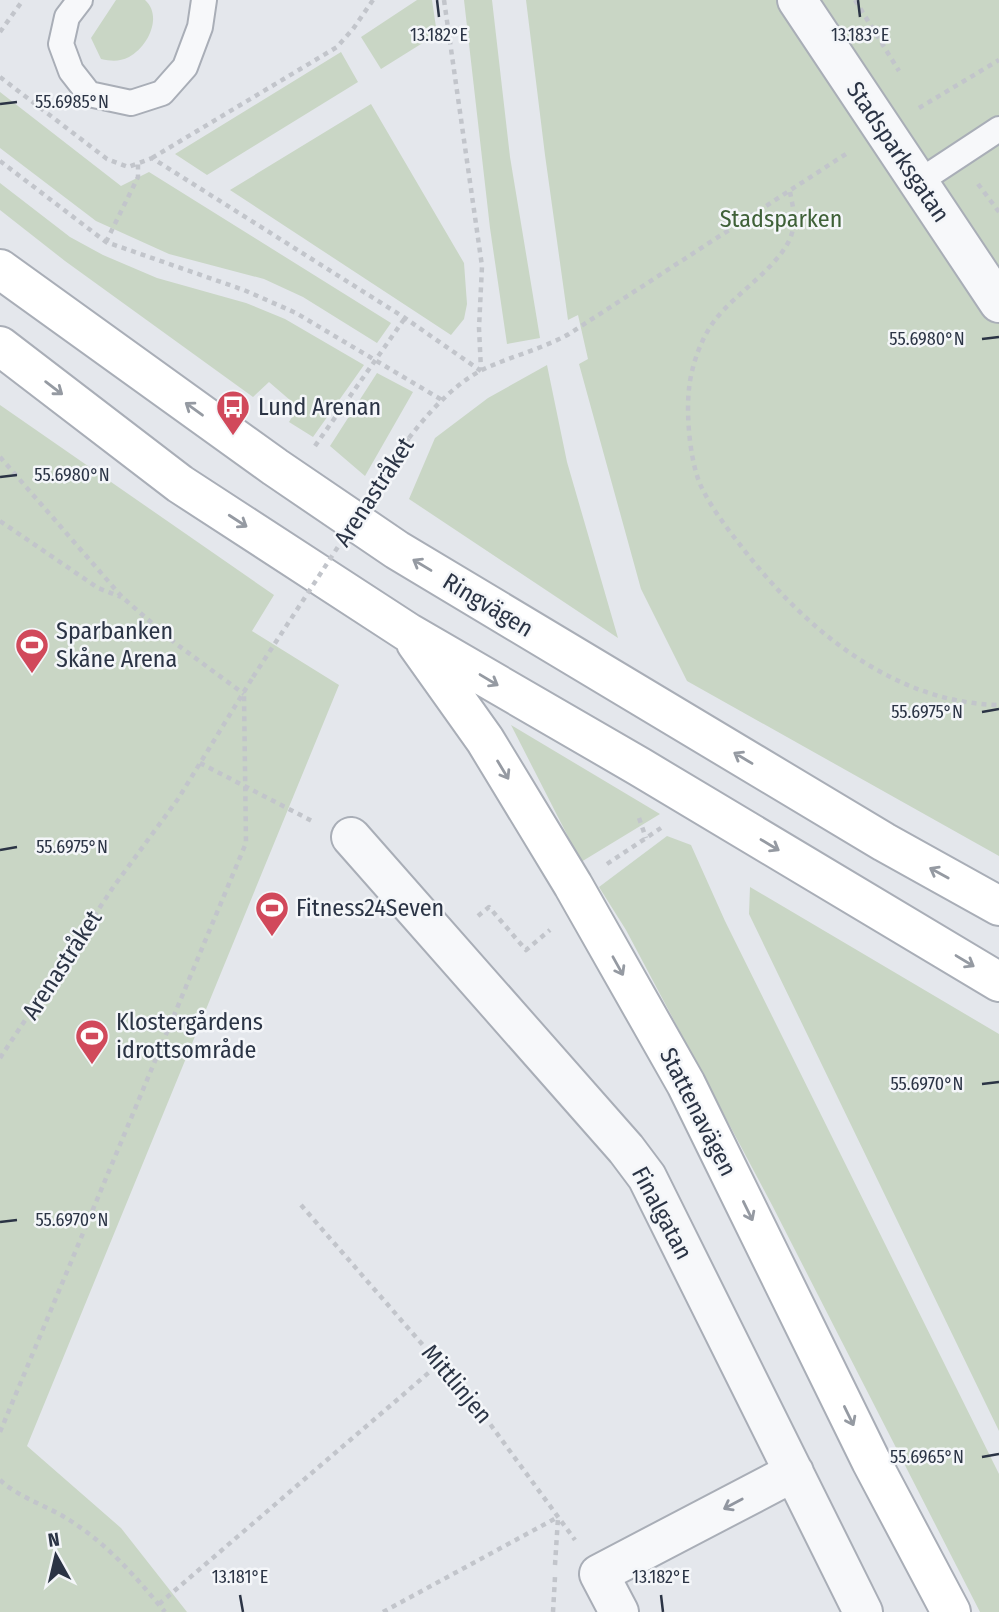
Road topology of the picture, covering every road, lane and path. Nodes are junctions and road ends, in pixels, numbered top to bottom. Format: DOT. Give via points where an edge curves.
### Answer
graph roads {
  1 [pos="23,0"];
  2 [pos="80,0"];
  3 [pos="204,0"];
  4 [pos="373,0"];
  5 [pos="444,0"];
  6 [pos="797,0"];
  7 [pos="855,0"];
  8 [pos="0,32"];
  9 [pos="999,60"];
  10 [pos="0,77"];
  11 [pos="906,83"];
  12 [pos="999,129"];
  13 [pos="883,130"];
  14 [pos="152,158"];
  15 [pos="0,161"];
  16 [pos="138,163"];
  17 [pos="918,183"];
  18 [pos="790,192"];
  19 [pos="106,242"];
  20 [pos="0,269"];
  21 [pos="999,303"];
  22 [pos="405,318"];
  23 [pos="0,346"];
  24 [pos="375,362"];
  25 [pos="481,371"];
  26 [pos="442,400"];
  27 [pos="310,453"];
  28 [pos="0,457"];
  29 [pos="0,521"];
  30 [pos="122,597"];
  31 [pos="409,633"];
  32 [pos="244,694"];
  33 [pos="999,705"];
  34 [pos="200,763"];
  35 [pos="244,788"];
  36 [pos="636,807"];
  37 [pos="351,837"];
  38 [pos="646,838"];
  39 [pos="999,906"];
  40 [pos="999,982"];
  41 [pos="0,1058"];
  42 [pos="301,1205"];
  43 [pos="440,1363"];
  44 [pos="0,1432"];
  45 [pos="794,1472"];
  46 [pos="0,1480"];
  47 [pos="558,1517"];
  48 [pos="599,1574"];
  49 [pos="159,1604"];
  50 [pos="165,1612"];
  51 [pos="383,1612"];
  52 [pos="619,1612"];
  53 [pos="863,1612"];
  54 [pos="951,1612"];
  1 -- 8 [label="path"];
  2 -- 3 [label="lane" via="67,17 61,44 71,71 89,94 131,103 162,93 185,67 200,27"];
  4 -- 14 [label="path" via="337,47"];
  5 -- 25 [label="path" via="482,266"];
  6 -- 13 [label="street, Stadsparksgatan"];
  7 -- 11 [label="path"];
  9 -- 13 [label="path, Arenastråket"];
  10 -- 16 [label="path" via="107,159 128,167"];
  12 -- 17 [label="lane"];
  13 -- 17 [label="street, Stadsparksgatan"];
  13 -- 18 [label="path, Arenastråket"];
  14 -- 16 [label="path"];
  14 -- 22 [label="path"];
  15 -- 19 [label="path"];
  16 -- 19 [label="path" via="138,177"];
  17 -- 21 [label="street, Stadsparksgatan"];
  18 -- 25 [label="path, Arenastråket" via="569,334"];
  18 -- 33 [label="path" via="794,228 786,247 714,321 698,353 688,389 690,441 700,483 721,520 763,575 810,622 873,668 908,686 938,697"];
  19 -- 24 [label="path" via="244,290"];
  39 -- 20 [label="main road, Ringvägen, one-way" via="872,835 397,550"];
  22 -- 24 [label="path"];
  22 -- 25 [label="path"];
  23 -- 31 [label="main road, one-way" via="180,484"];
  24 -- 26 [label="path"];
  24 -- 27 [label="path"];
  25 -- 26 [label="path, Arenastråket"];
  26 -- 32 [label="path, Arenastråket, bridge" via="409,438"];
  28 -- 30 [label="path"];
  29 -- 30 [label="path" via="98,589"];
  30 -- 32 [label="path"];
  31 -- 40 [label="main road, one-way"];
  31 -- 54 [label="main road, Stattenavägen, one-way" via="499,763 686,1084 871,1461"];
  32 -- 34 [label="path, Arenastråket"];
  32 -- 35 [label="path"];
  34 -- 35 [label="path"];
  34 -- 41 [label="path, Arenastråket"];
  35 -- 37 [label="path"];
  35 -- 44 [label="path" via="246,843"];
  36 -- 38 [label="path"];
  37 -- 45 [label="street, Finalgatan" via="647,1177"];
  42 -- 43 [label="path, Mittlinjen"];
  43 -- 47 [label="path, Mittlinjen"];
  43 -- 49 [label="path"];
  45 -- 48 [label="street, one-way"];
  45 -- 53 [label="street, Finalgatan"];
  46 -- 49 [label="path" via="69,1520 118,1556"];
  47 -- 48 [label="path, Mittlinjen"];
  47 -- 51 [label="path"];
  48 -- 52 [label="street"];
  49 -- 50 [label="path"];
}
